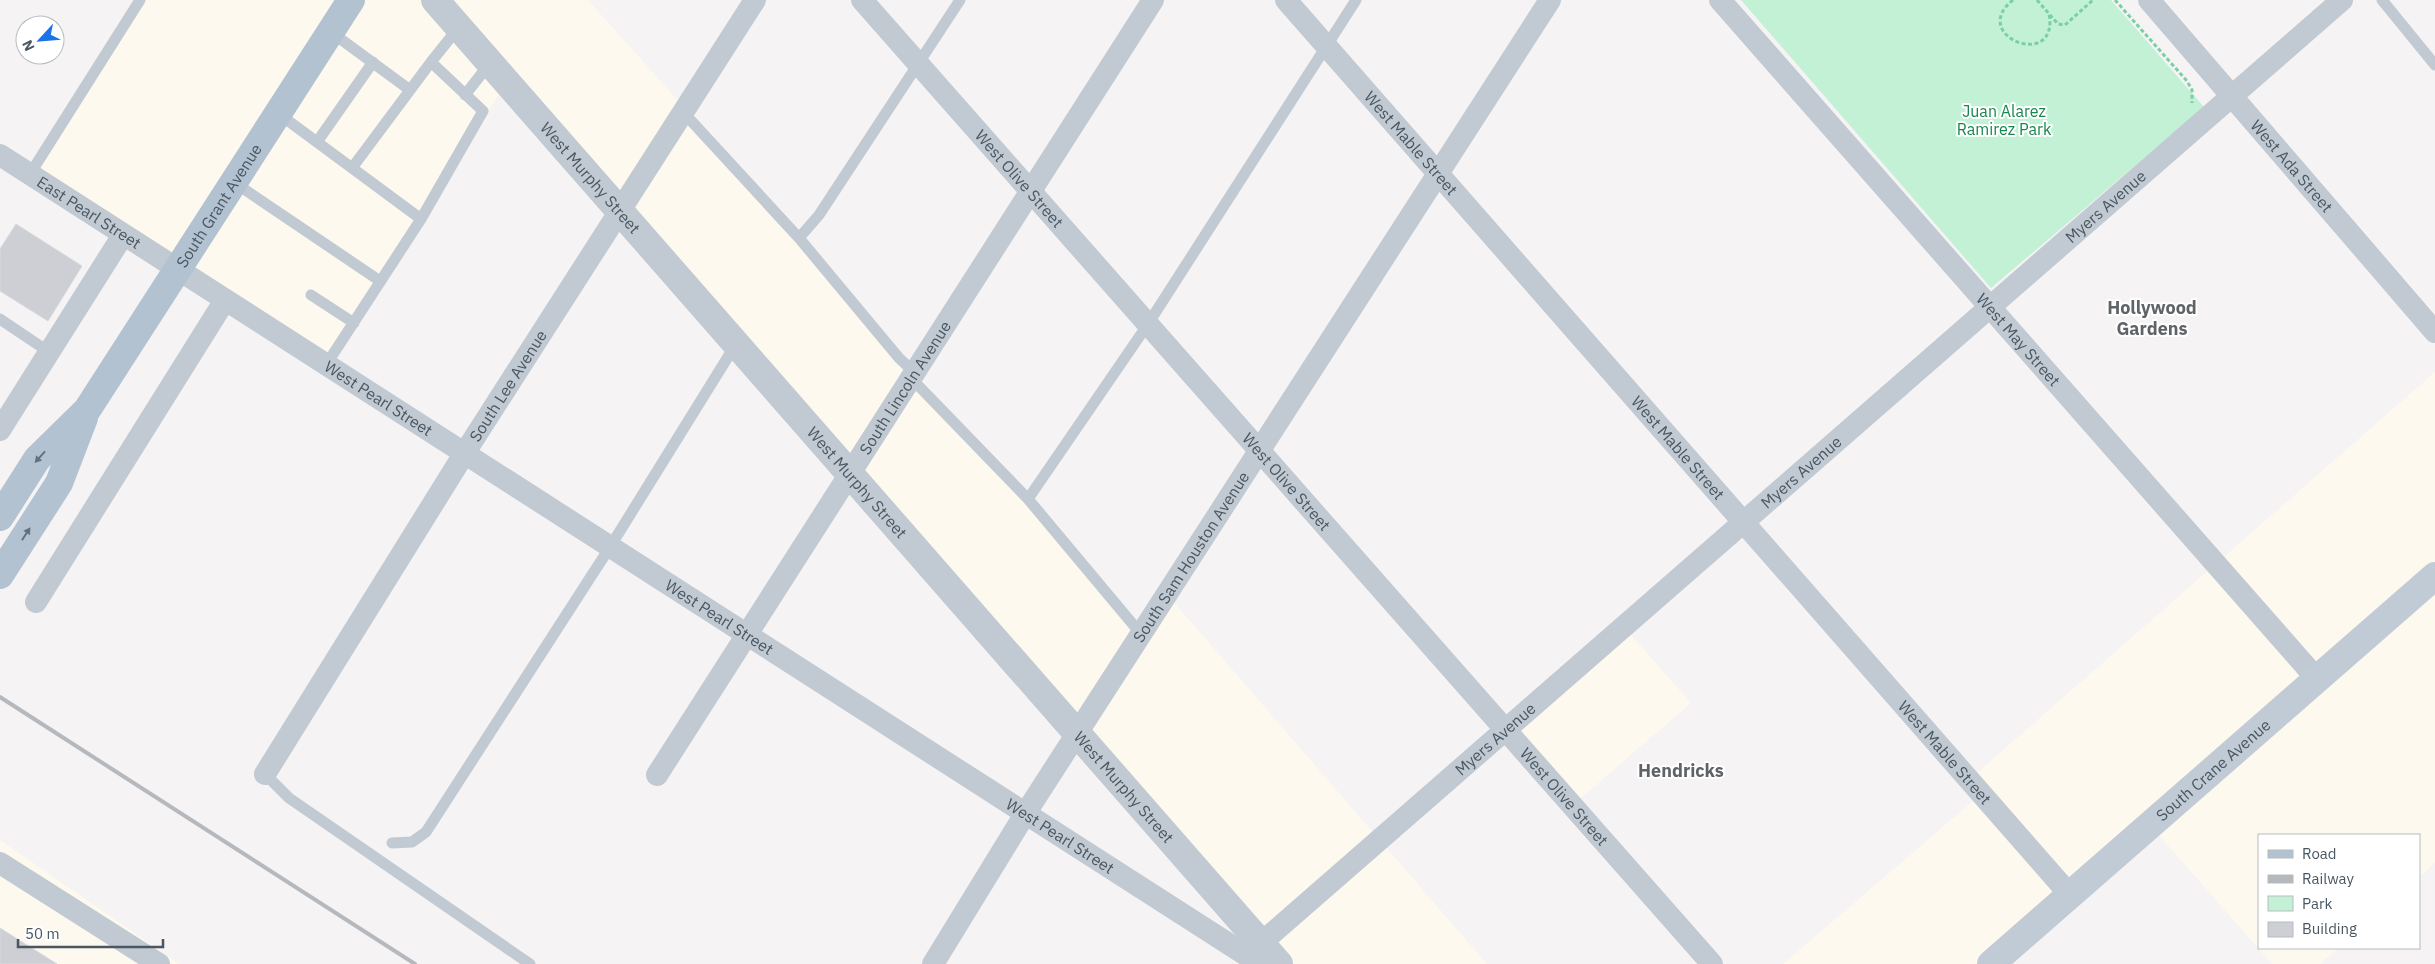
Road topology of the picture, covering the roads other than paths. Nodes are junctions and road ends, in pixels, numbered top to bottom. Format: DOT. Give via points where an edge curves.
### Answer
graph roads {
  1 [pos="140,0"];
  2 [pos="351,0"];
  3 [pos="435,0"];
  4 [pos="755,0"];
  5 [pos="862,0"];
  6 [pos="960,0"];
  7 [pos="1153,0"];
  8 [pos="1286,0"];
  9 [pos="1356,0"];
  10 [pos="1550,0"];
  11 [pos="1720,0"];
  12 [pos="2149,0"];
  13 [pos="2342,0"];
  14 [pos="2382,0"];
  15 [pos="459,27"];
  16 [pos="331,32"];
  17 [pos="1326,46"];
  18 [pos="373,62"];
  19 [pos="431,62"];
  20 [pos="490,63"];
  21 [pos="919,64"];
  22 [pos="2435,65"];
  23 [pos="410,90"];
  24 [pos="466,95"];
  25 [pos="2231,97"];
  26 [pos="683,112"];
  27 [pos="279,114"];
  28 [pos="317,142"];
  29 [pos="0,155"];
  30 [pos="352,168"];
  31 [pos="1438,173"];
  32 [pos="30,174"];
  33 [pos="235,183"];
  34 [pos="1031,191"];
  35 [pos="620,211"];
  36 [pos="421,219"];
  37 [pos="123,234"];
  38 [pos="799,238"];
  39 [pos="178,270"];
  40 [pos="380,281"];
  41 [pos="311,295"];
  42 [pos="225,300"];
  43 [pos="1990,307"];
  44 [pos="0,319"];
  45 [pos="354,323"];
  46 [pos="1148,324"];
  47 [pos="2435,332"];
  48 [pos="736,344"];
  49 [pos="49,352"];
  50 [pos="326,365"];
  51 [pos="913,375"];
  52 [pos="87,410"];
  53 [pos="0,430"];
  54 [pos="1259,450"];
  55 [pos="464,454"];
  56 [pos="849,474"];
  57 [pos="1028,499"];
  58 [pos="0,517"];
  59 [pos="1743,522"];
  60 [pos="610,547"];
  61 [pos="0,575"];
  62 [pos="2435,576"];
  63 [pos="36,602"];
  64 [pos="1141,634"];
  65 [pos="746,635"];
  66 [pos="2317,679"];
  67 [pos="1505,730"];
  68 [pos="1077,734"];
  69 [pos="264,774"];
  70 [pos="656,775"];
  71 [pos="1025,814"];
  72 [pos="392,843"];
  73 [pos="0,863"];
  74 [pos="2070,895"];
  75 [pos="1260,954"];
  76 [pos="150,962"];
  77 [pos="530,964"];
  78 [pos="933,964"];
  79 [pos="1279,964"];
  80 [pos="1712,964"];
  81 [pos="1991,964"];
  1 -- 32 [label="lane"];
  2 -- 16 [label="main road, South Grant Avenue"];
  3 -- 15 [label="street, West Murphy Street"];
  4 -- 26 [label="street, South Lee Avenue"];
  5 -- 21 [label="street, West Olive Street"];
  6 -- 21 [label="lane"];
  7 -- 34 [label="street, South Lincoln Avenue"];
  8 -- 17 [label="street, West Mable Street"];
  9 -- 17 [label="lane"];
  10 -- 31 [label="street, South Sam Houston Avenue"];
  11 -- 43 [label="street, West May Street"];
  12 -- 25 [label="street, West Ada Street"];
  13 -- 25 [label="street, Myers Avenue"];
  14 -- 22 [label="lane"];
  15 -- 19 [label="lane"];
  15 -- 20 [label="street, West Murphy Street"];
  16 -- 18 [label="lane"];
  16 -- 27 [label="main road, South Grant Avenue"];
  17 -- 31 [label="street, West Mable Street"];
  17 -- 46 [label="lane"];
  18 -- 23 [label="lane"];
  18 -- 28 [label="lane"];
  19 -- 23 [label="lane"];
  19 -- 24 [label="lane"];
  20 -- 24 [label="lane"];
  20 -- 35 [label="street, West Murphy Street"];
  21 -- 34 [label="street, West Olive Street"];
  21 -- 38 [label="lane" via="819,215"];
  23 -- 30 [label="lane"];
  24 -- 36 [label="lane" via="483,111"];
  25 -- 43 [label="street, Myers Avenue"];
  25 -- 47 [label="street, West Ada Street"];
  26 -- 35 [label="street, South Lee Avenue"];
  26 -- 38 [label="lane"];
  27 -- 28 [label="lane"];
  27 -- 33 [label="main road, South Grant Avenue"];
  28 -- 30 [label="lane"];
  29 -- 32 [label="street, East Pearl Street"];
  30 -- 36 [label="lane"];
  31 -- 54 [label="street, South Sam Houston Avenue"];
  31 -- 59 [label="street, West Mable Street"];
  32 -- 37 [label="street, East Pearl Street"];
  33 -- 39 [label="main road, South Grant Avenue"];
  33 -- 40 [label="lane"];
  34 -- 46 [label="street, West Olive Street"];
  34 -- 51 [label="street, South Lincoln Avenue"];
  35 -- 48 [label="street, West Murphy Street"];
  35 -- 55 [label="street, South Lee Avenue"];
  36 -- 40 [label="lane"];
  37 -- 39 [label="street, East Pearl Street"];
  37 -- 49 [label="street"];
  38 -- 51 [label="lane"];
  39 -- 42 [label="street, West Pearl Street"];
  39 -- 52 [label="main road, South Grant Avenue"];
  40 -- 45 [label="lane"];
  41 -- 45 [label="lane"];
  42 -- 50 [label="street, West Pearl Street"];
  42 -- 63 [label="street"];
  43 -- 59 [label="street, Myers Avenue"];
  43 -- 66 [label="street, West May Street"];
  44 -- 49 [label="lane"];
  45 -- 50 [label="lane"];
  46 -- 54 [label="street, West Olive Street"];
  46 -- 57 [label="lane"];
  48 -- 56 [label="street, West Murphy Street"];
  48 -- 60 [label="lane"];
  49 -- 53 [label="street"];
  50 -- 55 [label="street, West Pearl Street"];
  51 -- 56 [label="street, South Lincoln Avenue"];
  51 -- 57 [label="lane"];
  52 -- 58 [label="main road, South Grant Avenue, one-way" via="37,459"];
  61 -- 52 [label="main road, South Grant Avenue, one-way" via="59,484"];
  54 -- 64 [label="street, South Sam Houston Avenue"];
  54 -- 67 [label="street, West Olive Street"];
  55 -- 60 [label="street, West Pearl Street"];
  55 -- 69 [label="street, South Lee Avenue"];
  56 -- 65 [label="street, South Lincoln Avenue"];
  56 -- 68 [label="street, West Murphy Street"];
  57 -- 64 [label="lane"];
  59 -- 67 [label="street, Myers Avenue"];
  59 -- 74 [label="street, West Mable Street"];
  60 -- 65 [label="street, West Pearl Street"];
  60 -- 72 [label="lane" via="426,832 412,842"];
  62 -- 66 [label="main road, South Crane Avenue"];
  64 -- 68 [label="street, South Sam Houston Avenue"];
  65 -- 70 [label="street, South Lincoln Avenue"];
  65 -- 71 [label="street, West Pearl Street"];
  66 -- 74 [label="main road, South Crane Avenue"];
  67 -- 75 [label="street, Myers Avenue"];
  67 -- 80 [label="street, West Olive Street"];
  68 -- 71 [label="street, South Sam Houston Avenue"];
  68 -- 75 [label="street, West Murphy Street"];
  69 -- 77 [label="lane" via="289,798"];
  71 -- 75 [label="street, West Pearl Street"];
  71 -- 78 [label="street, South Sam Houston Avenue"];
  73 -- 76 [label="street"];
  74 -- 81 [label="main road, South Crane Avenue"];
  75 -- 79 [label="street, West Murphy Street"];
}
